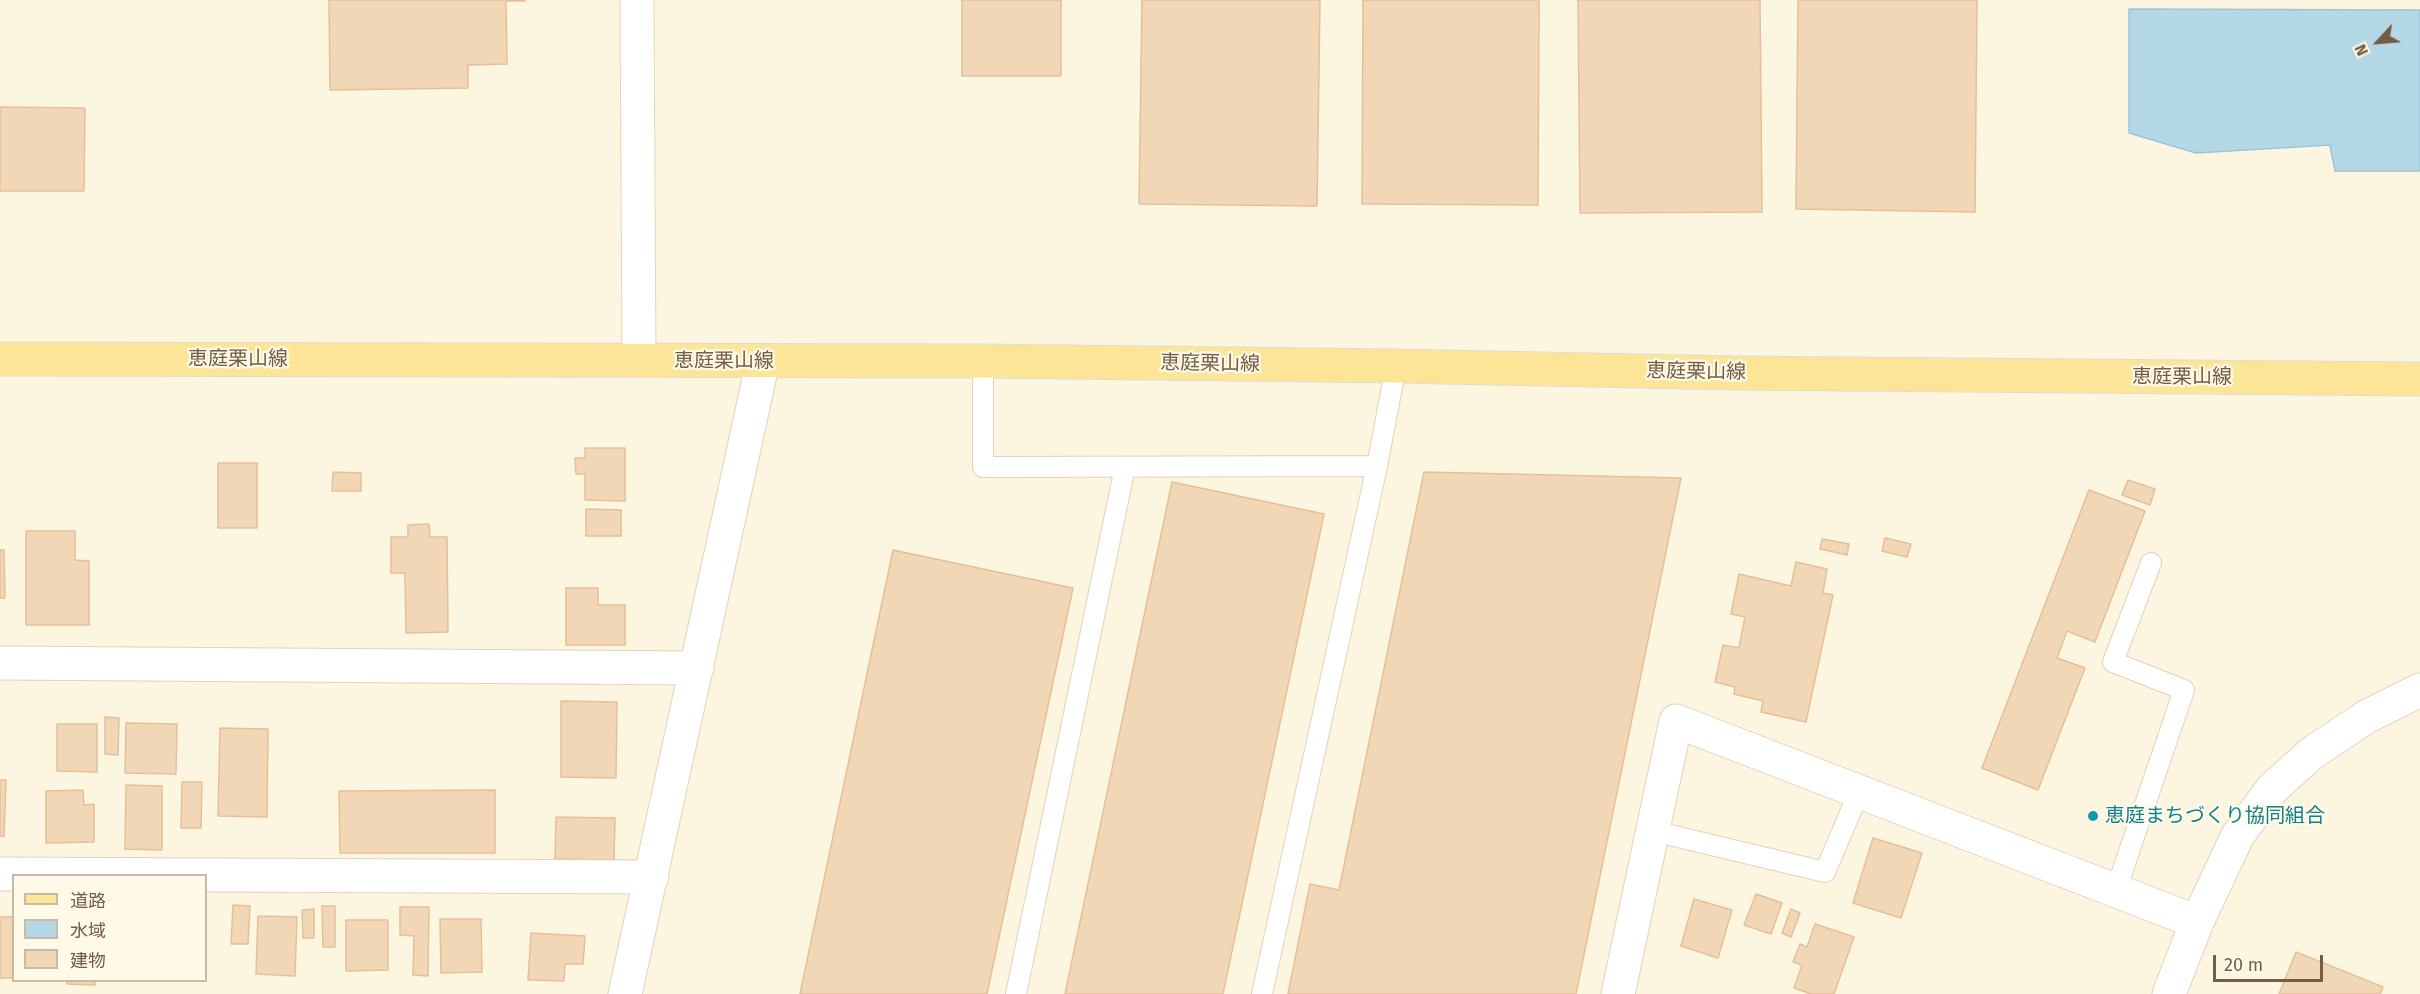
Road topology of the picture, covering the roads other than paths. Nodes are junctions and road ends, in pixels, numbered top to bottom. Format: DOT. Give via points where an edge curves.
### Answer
graph roads {
  1 [pos="637,0"];
  2 [pos="0,358"];
  3 [pos="639,360"];
  4 [pos="763,361"];
  5 [pos="983,361"];
  6 [pos="1396,366"];
  7 [pos="2420,379"];
  8 [pos="1377,466"];
  9 [pos="1125,467"];
  10 [pos="2151,563"];
  11 [pos="0,663"];
  12 [pos="697,668"];
  13 [pos="2420,690"];
  14 [pos="1860,792"];
  15 [pos="1653,831"];
  16 [pos="207,875"];
  17 [pos="652,877"];
  18 [pos="2116,890"];
  19 [pos="2198,922"];
  20 [pos="625,994"];
  21 [pos="1016,994"];
  22 [pos="1262,994"];
  23 [pos="1618,994"];
  24 [pos="2169,994"];
  1 -- 3 [label="street"];
  2 -- 3 [label="main road, 恵庭栗山線"];
  3 -- 4 [label="main road, 恵庭栗山線"];
  4 -- 5 [label="main road, 恵庭栗山線"];
  4 -- 12 [label="street"];
  5 -- 6 [label="main road, 恵庭栗山線"];
  5 -- 9 [label="lane" via="983,467"];
  6 -- 7 [label="main road, 恵庭栗山線"];
  6 -- 8 [label="lane"];
  8 -- 9 [label="lane"];
  8 -- 22 [label="lane"];
  9 -- 21 [label="lane"];
  10 -- 18 [label="lane" via="2113,662 2184,690"];
  11 -- 12 [label="street"];
  12 -- 17 [label="street"];
  13 -- 19 [label="street" via="2366,717 2312,753 2272,789 2238,836"];
  14 -- 15 [label="lane" via="1825,872"];
  14 -- 15 [label="street" via="1676,721"];
  14 -- 18 [label="street"];
  15 -- 23 [label="street"];
  16 -- 17 [label="street"];
  17 -- 20 [label="street"];
  18 -- 19 [label="street"];
  19 -- 24 [label="street"];
}
